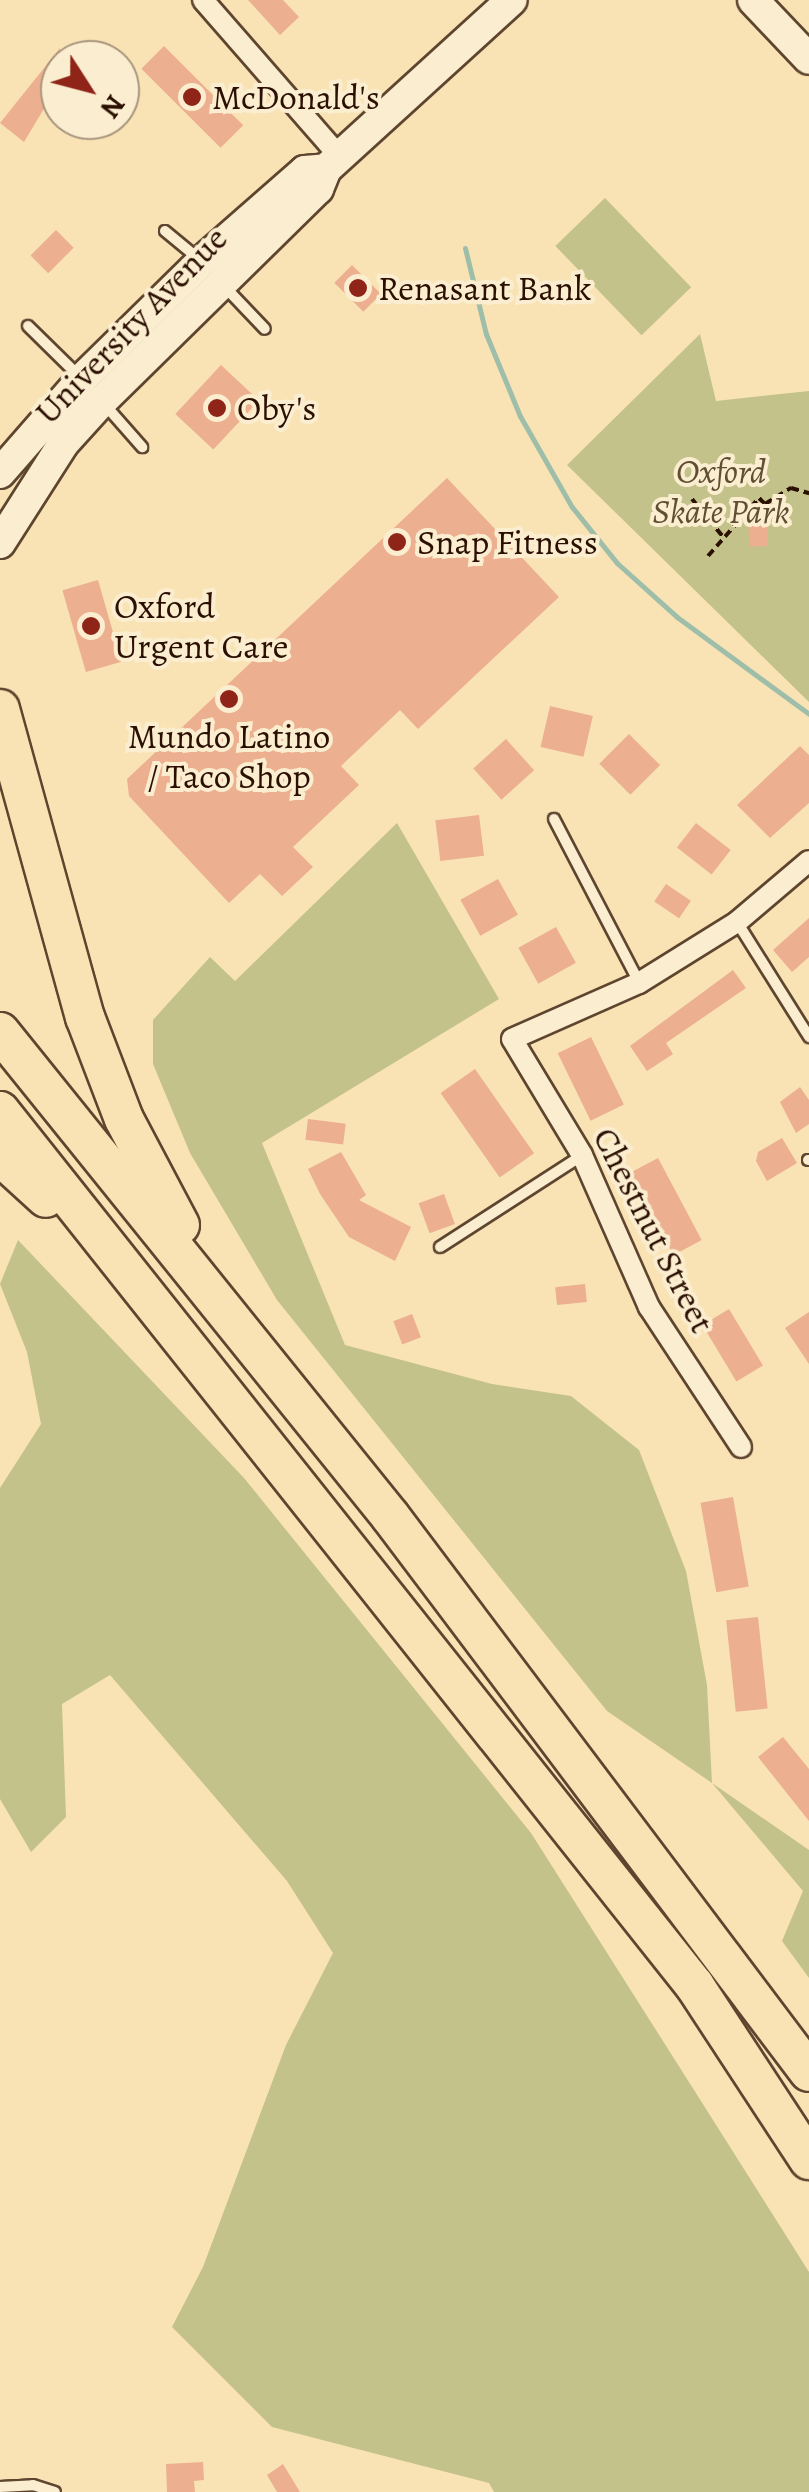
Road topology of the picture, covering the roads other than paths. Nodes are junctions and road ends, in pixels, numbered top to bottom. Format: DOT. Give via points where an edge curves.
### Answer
graph roads {
  1 [pos="203,0"];
  2 [pos="512,0"];
  3 [pos="753,0"];
  4 [pos="809,59"];
  5 [pos="333,163"];
  6 [pos="165,231"];
  7 [pos="211,272"];
  8 [pos="28,326"];
  9 [pos="265,329"];
  10 [pos="92,390"];
  11 [pos="142,447"];
  12 [pos="0,474"];
  13 [pos="0,542"];
  14 [pos="0,709"];
  15 [pos="554,819"];
  16 [pos="809,860"];
  17 [pos="737,922"];
  18 [pos="639,983"];
  19 [pos="0,1032"];
  20 [pos="809,1037"];
  21 [pos="0,1111"];
  22 [pos="582,1155"];
  23 [pos="0,1156"];
  24 [pos="440,1247"];
  25 [pos="142,1288"];
  26 [pos="234,1318"];
  27 [pos="742,1448"];
  28 [pos="809,2072"];
  29 [pos="809,2160"];
  30 [pos="0,2487"];
  31 [pos="55,2492"];
  1 -- 5 [label="street"];
  2 -- 5 [label="main road, University Avenue"];
  3 -- 4 [label="main road"];
  5 -- 7 [label="main road, University Avenue" via="305,171"];
  6 -- 7 [label="lane"];
  7 -- 9 [label="lane"];
  7 -- 10 [label="main road, University Avenue"];
  8 -- 10 [label="lane"];
  10 -- 11 [label="lane"];
  10 -- 12 [label="main road, University Avenue"];
  10 -- 13 [label="main road, University Avenue"];
  14 -- 26 [label="highway" via="85,1017 124,1119"];
  15 -- 18 [label="lane"];
  16 -- 17 [label="street"];
  17 -- 18 [label="street"];
  17 -- 20 [label="lane"];
  18 -- 22 [label="street, Chestnut Street" via="512,1040"];
  19 -- 26 [label="highway"];
  21 -- 25 [label="highway"];
  22 -- 24 [label="lane"];
  22 -- 27 [label="street, Chestnut Street" via="649,1308"];
  23 -- 25 [label="highway"];
  25 -- 29 [label="highway" via="695,1986"];
  26 -- 28 [label="highway" via="667,1876"];
  30 -- 31 [label="lane"];
}
